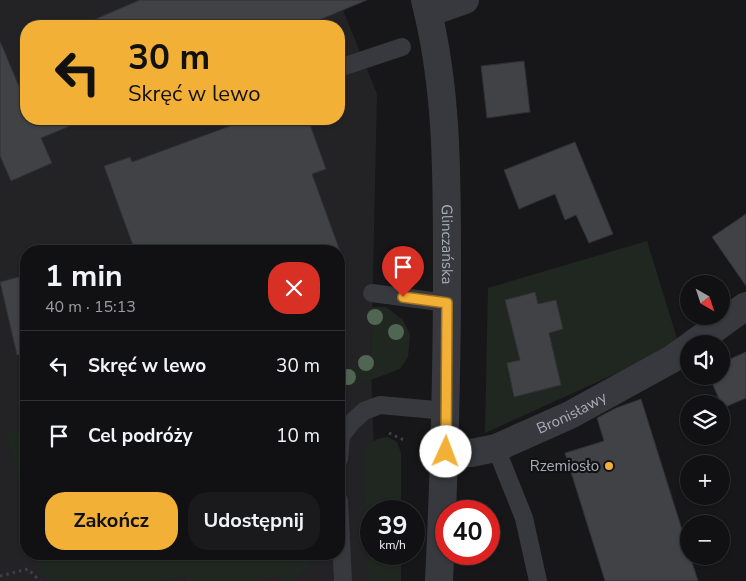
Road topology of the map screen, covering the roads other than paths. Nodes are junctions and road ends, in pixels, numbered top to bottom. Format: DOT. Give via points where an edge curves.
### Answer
graph roads {
  1 [pos="465,0"];
  2 [pos="426,6"];
  3 [pos="402,47"];
  4 [pos="345,66"];
  5 [pos="372,294"];
  6 [pos="447,303"];
  7 [pos="746,306"];
  8 [pos="706,335"];
  9 [pos="680,353"];
  10 [pos="447,411"];
  11 [pos="345,431"];
  12 [pos="496,448"];
  13 [pos="446,452"];
  14 [pos="342,560"];
  15 [pos="343,581"];
  16 [pos="439,581"];
  17 [pos="538,581"];
  1 -- 2 [label="street"];
  2 -- 6 [label="street, Glinczańska" via="444,113"];
  3 -- 4 [label="lane"];
  5 -- 6 [label="lane"];
  6 -- 10 [label="street, Glinczańska"];
  7 -- 8 [label="street"];
  9 -- 12 [label="street, Bronisławy" via="570,414"];
  10 -- 11 [label="lane" via="380,405 364,411"];
  10 -- 13 [label="street, Glinczańska"];
  12 -- 13 [label="street, Bronisławy" via="472,453"];
  12 -- 17 [label="lane" via="524,518"];
  13 -- 16 [label="street, Glinczańska"];
  14 -- 15 [label="lane"];
}
